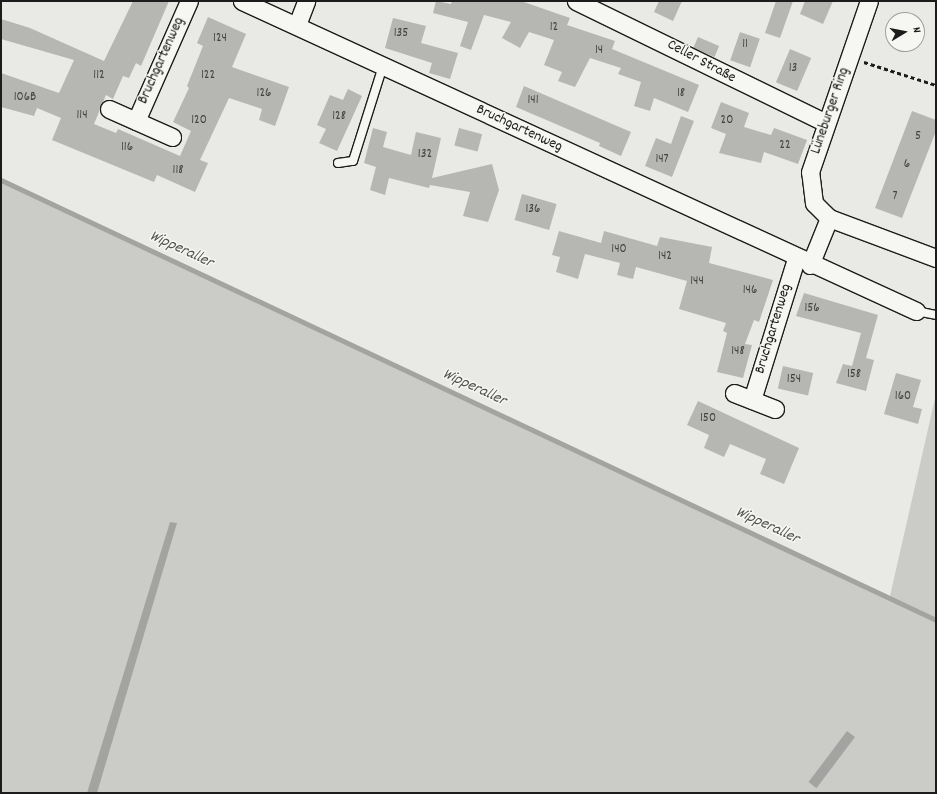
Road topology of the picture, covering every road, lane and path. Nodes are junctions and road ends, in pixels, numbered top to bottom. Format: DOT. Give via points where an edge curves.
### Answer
graph roads {
  1 [pos="189,1"];
  2 [pos="242,1"];
  3 [pos="306,1"];
  4 [pos="576,1"];
  5 [pos="869,1"];
  6 [pos="297,26"];
  7 [pos="849,57"];
  8 [pos="383,66"];
  9 [pos="936,84"];
  10 [pos="110,109"];
  11 [pos="136,121"];
  12 [pos="826,123"];
  13 [pos="172,137"];
  14 [pos="338,163"];
  15 [pos="829,218"];
  16 [pos="936,258"];
  17 [pos="803,262"];
  18 [pos="916,311"];
  19 [pos="936,315"];
  20 [pos="734,393"];
  21 [pos="752,400"];
  22 [pos="775,409"];
  1 -- 11 [label="street, Bruchgartenweg"];
  2 -- 6 [label="street, Bruchgartenweg"];
  3 -- 6 [label="street"];
  4 -- 12 [label="street, Celler Straße"];
  5 -- 7 [label="street, Lüneburger Ring"];
  6 -- 8 [label="street, Bruchgartenweg"];
  7 -- 9 [label="path"];
  7 -- 12 [label="street, Lüneburger Ring"];
  8 -- 14 [label="lane" via="353,161"];
  8 -- 17 [label="street, Bruchgartenweg"];
  10 -- 11 [label="street, Bruchgartenweg"];
  11 -- 13 [label="street, Bruchgartenweg"];
  12 -- 15 [label="street, Lüneburger Ring" via="810,172 814,203"];
  15 -- 16 [label="street, Lüneburger Ring"];
  15 -- 17 [label="street"];
  17 -- 18 [label="street, Bruchgartenweg"];
  17 -- 21 [label="street, Bruchgartenweg"];
  18 -- 19 [label="lane"];
  20 -- 21 [label="street"];
  21 -- 22 [label="street"];
}
